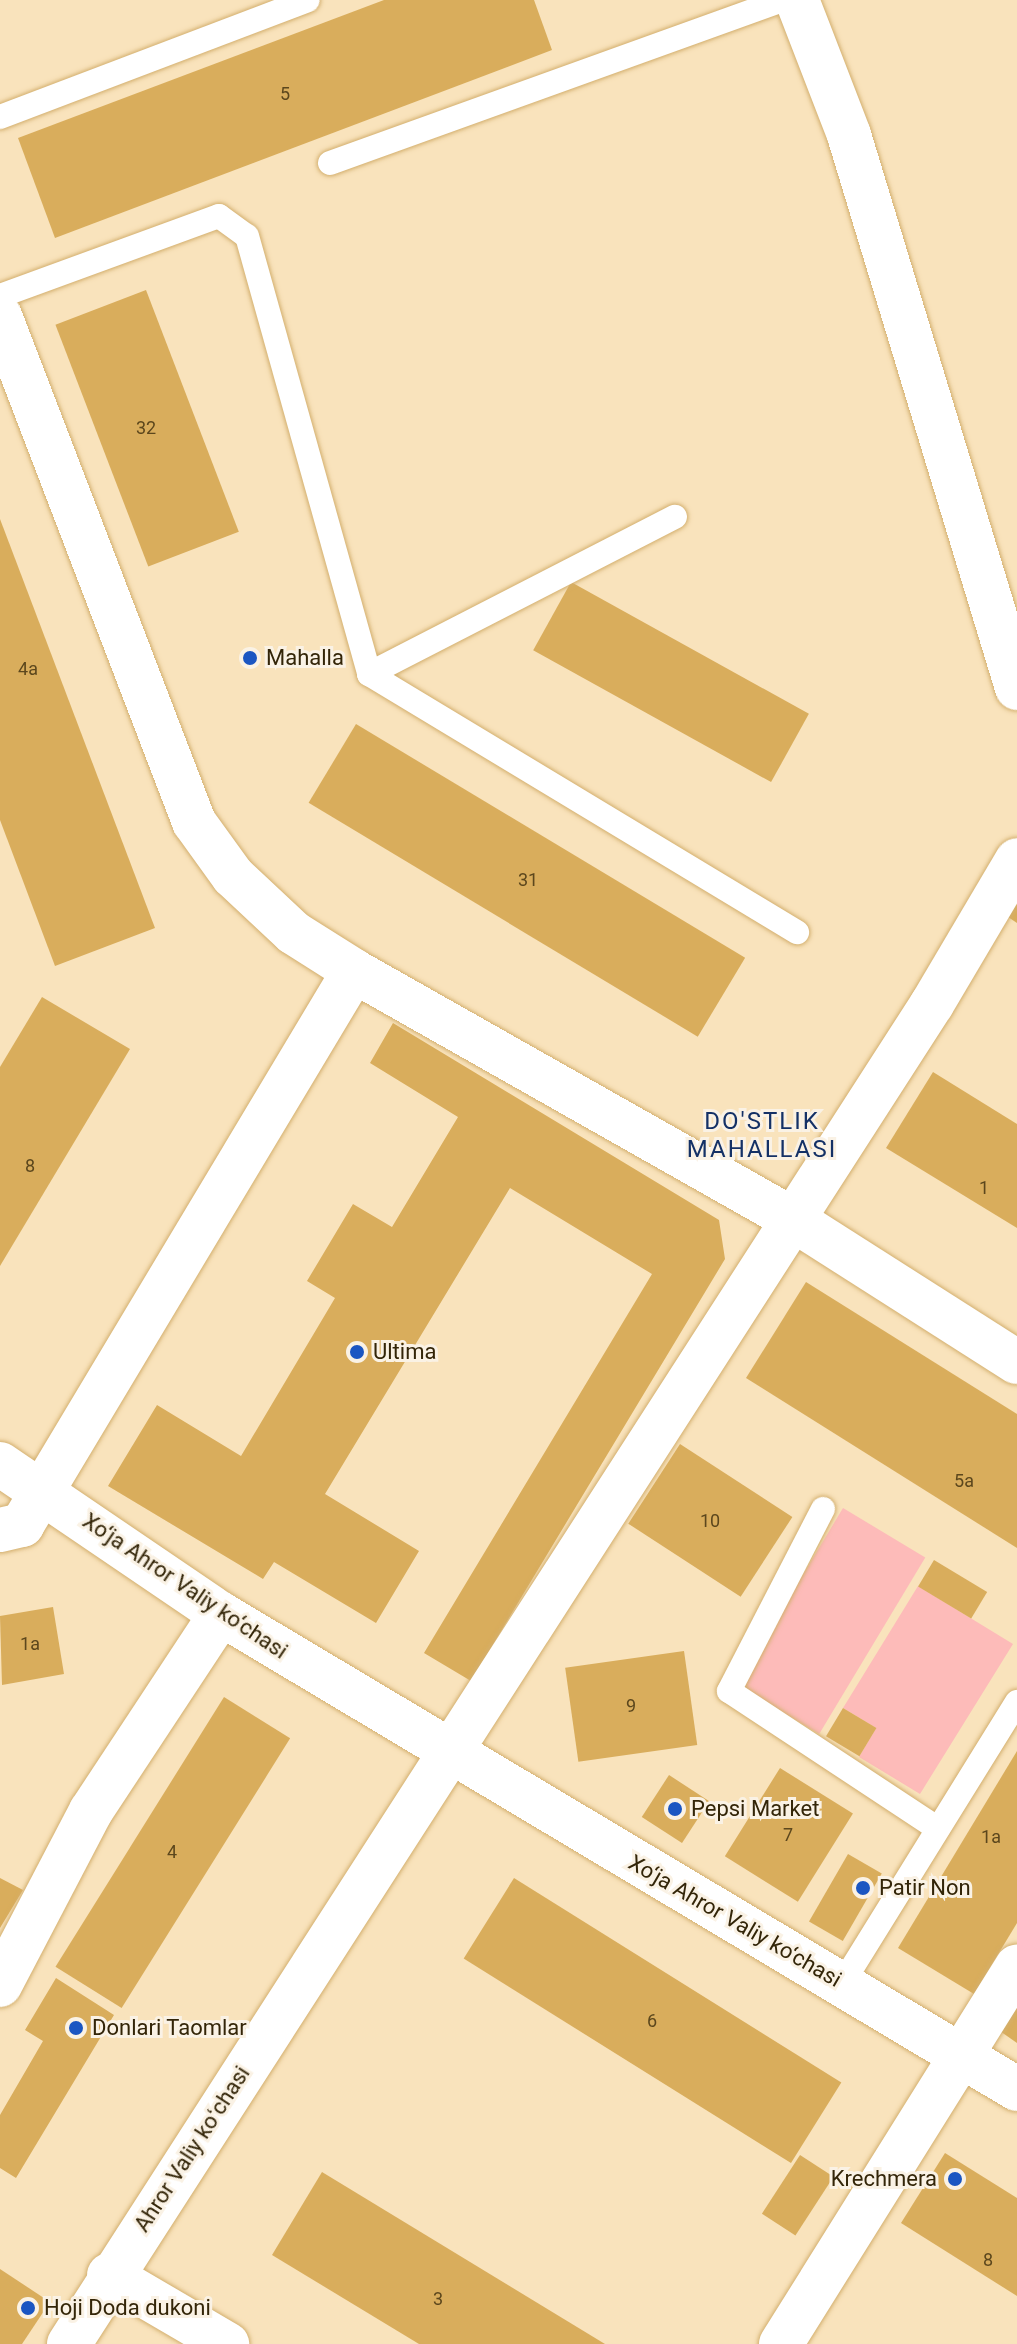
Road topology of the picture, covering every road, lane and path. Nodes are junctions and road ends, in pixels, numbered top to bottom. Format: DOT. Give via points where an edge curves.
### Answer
graph roads {
  1 [pos="308,0"];
  2 [pos="783,0"];
  3 [pos="797,0"];
  4 [pos="0,117"];
  5 [pos="330,163"];
  6 [pos="0,296"];
  7 [pos="0,316"];
  8 [pos="675,517"];
  9 [pos="369,674"];
  10 [pos="1017,688"];
  11 [pos="1017,860"];
  12 [pos="797,932"];
  13 [pos="354,971"];
  14 [pos="789,1217"];
  15 [pos="1017,1362"];
  16 [pos="0,1464"];
  17 [pos="43,1491"];
  18 [pos="823,1509"];
  19 [pos="0,1530"];
  20 [pos="221,1614"];
  21 [pos="1017,1702"];
  22 [pos="451,1756"];
  23 [pos="938,1829"];
  24 [pos="1017,1967"];
  25 [pos="842,1984"];
  26 [pos="0,1985"];
  27 [pos="963,2056"];
  28 [pos="1017,2089"];
  29 [pos="109,2275"];
  30 [pos="69,2344"];
  31 [pos="227,2344"];
  32 [pos="781,2344"];
  1 -- 4 [label="lane"];
  2 -- 5 [label="lane"];
  3 -- 10 [label="street" via="849,135"];
  6 -- 9 [label="lane" via="219,216 247,236"];
  7 -- 13 [label="street" via="194,822 233,876 294,933"];
  8 -- 9 [label="lane"];
  9 -- 12 [label="lane"];
  11 -- 14 [label="street" via="932,1004"];
  13 -- 14 [label="street"];
  13 -- 17 [label="street"];
  14 -- 15 [label="street"];
  14 -- 22 [label="street"];
  16 -- 17 [label="street, Xo‘ja Ahror Valiy ko‘chasi"];
  17 -- 19 [label="street" via="22,1525"];
  17 -- 20 [label="street, Xo‘ja Ahror Valiy ko‘chasi"];
  18 -- 23 [label="lane" via="729,1691"];
  20 -- 22 [label="street, Xo‘ja Ahror Valiy ko‘chasi"];
  20 -- 26 [label="street" via="91,1811"];
  21 -- 23 [label="lane"];
  22 -- 25 [label="street, Xo‘ja Ahror Valiy ko‘chasi"];
  22 -- 29 [label="street, Ahror Valiy koʻchasi"];
  23 -- 25 [label="lane"];
  24 -- 27 [label="street"];
  25 -- 27 [label="street, Xo‘ja Ahror Valiy ko‘chasi"];
  27 -- 28 [label="street, Xo‘ja Ahror Valiy ko‘chasi"];
  27 -- 32 [label="street"];
  29 -- 30 [label="street, Ahror Valiy koʻchasi"];
  29 -- 31 [label="street"];
}
